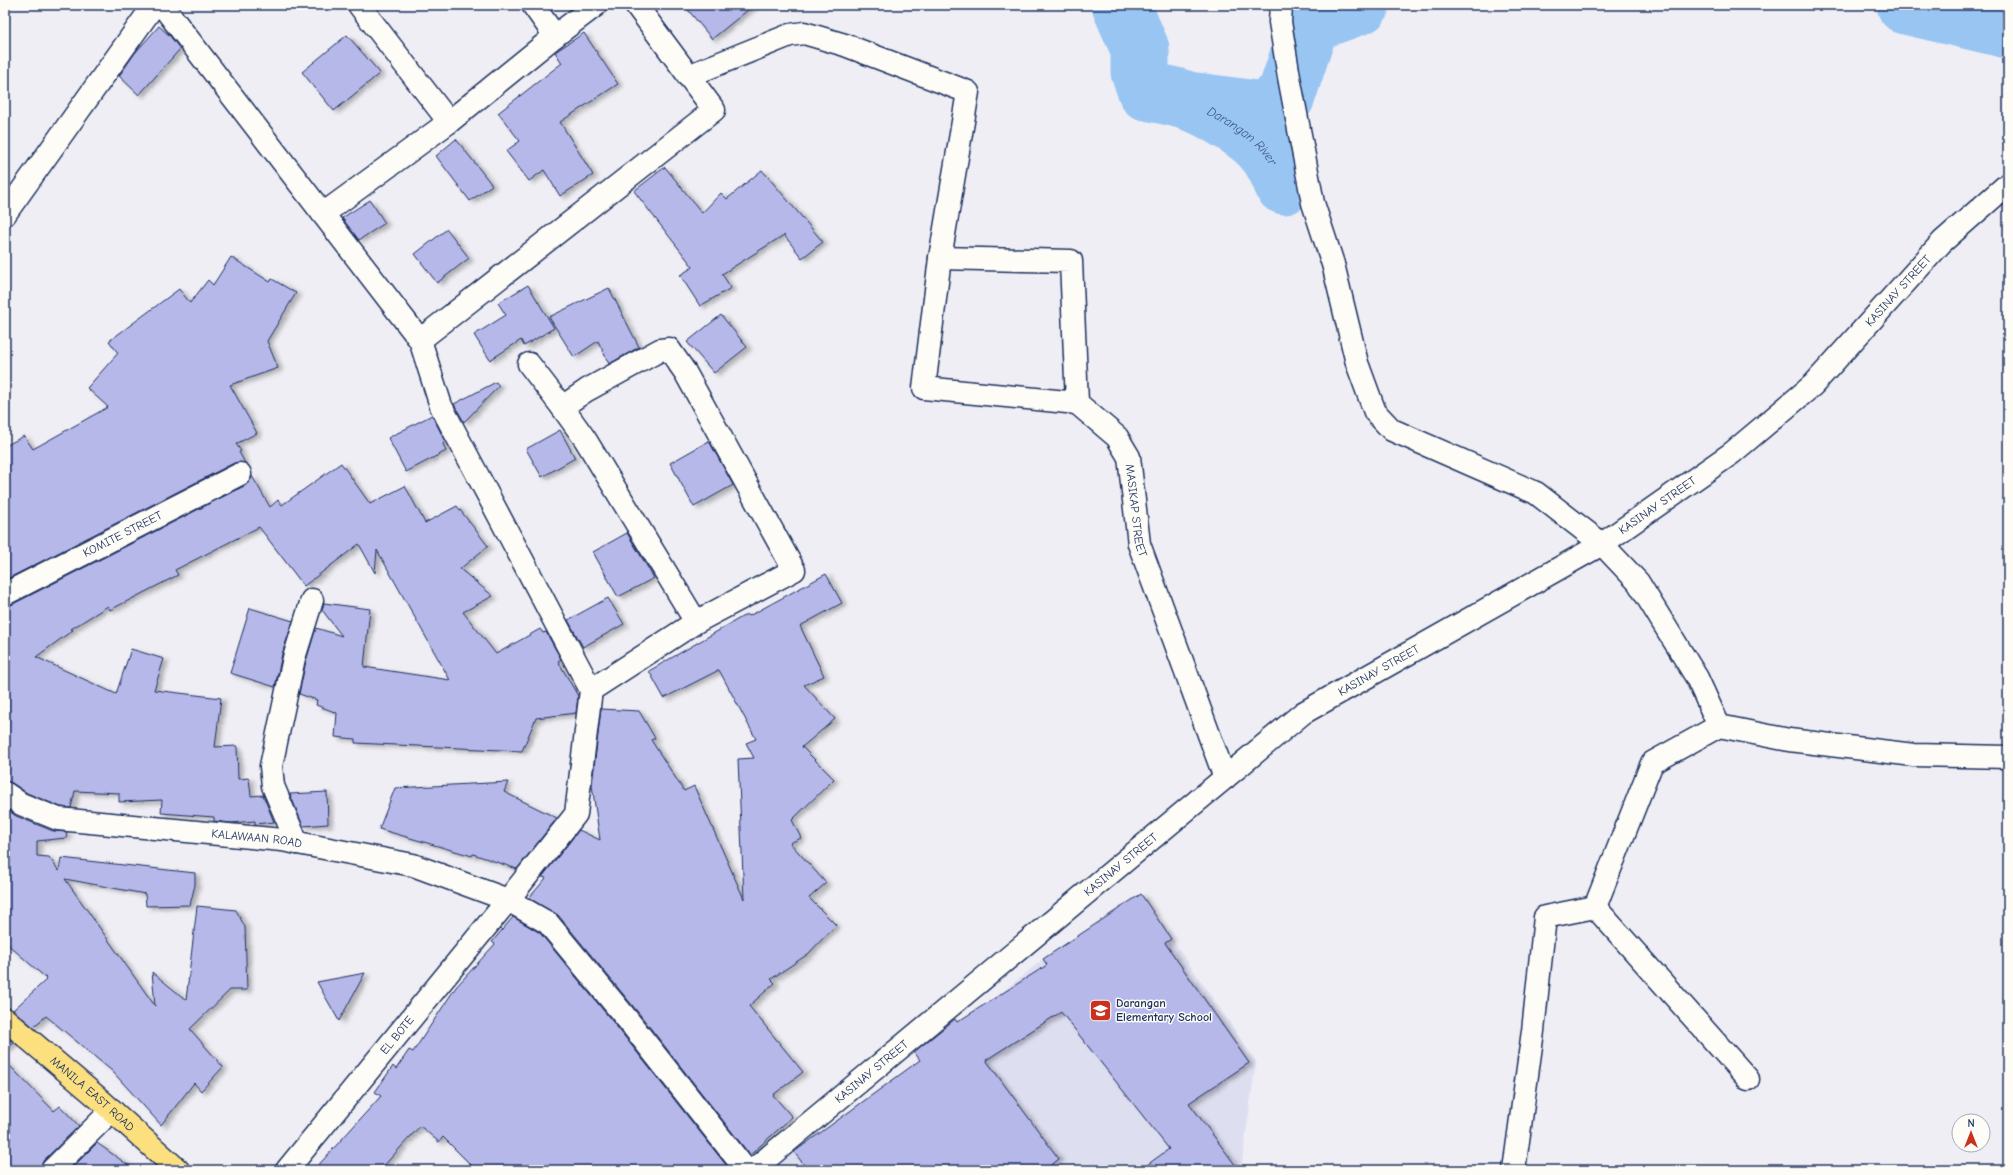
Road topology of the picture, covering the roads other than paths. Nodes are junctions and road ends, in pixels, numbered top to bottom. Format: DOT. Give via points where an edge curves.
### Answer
graph roads {
  1 [pos="154,5"];
  2 [pos="162,5"];
  3 [pos="359,5"];
  4 [pos="533,5"];
  5 [pos="596,5"];
  6 [pos="636,5"];
  7 [pos="1281,5"];
  8 [pos="555,36"];
  9 [pos="688,76"];
  10 [pos="449,122"];
  11 [pos="2008,184"];
  12 [pos="5,214"];
  13 [pos="323,214"];
  14 [pos="940,258"];
  15 [pos="420,340"];
  16 [pos="529,364"];
  17 [pos="1077,403"];
  18 [pos="562,407"];
  19 [pos="240,474"];
  20 [pos="1602,544"];
  21 [pos="5,594"];
  22 [pos="312,600"];
  23 [pos="696,622"];
  24 [pos="590,690"];
  25 [pos="1718,726"];
  26 [pos="2008,757"];
  27 [pos="1225,778"];
  28 [pos="5,793"];
  29 [pos="297,843"];
  30 [pos="508,900"];
  31 [pos="1595,907"];
  32 [pos="5,1019"];
  33 [pos="1748,1079"];
  34 [pos="112,1110"];
  35 [pos="52,1170"];
  36 [pos="178,1170"];
  37 [pos="287,1170"];
  38 [pos="746,1170"];
  39 [pos="753,1170"];
  40 [pos="1514,1170"];
  1 -- 12 [label="street"];
  2 -- 13 [label="street"];
  3 -- 10 [label="street"];
  4 -- 8 [label="street"];
  5 -- 8 [label="street"];
  6 -- 9 [label="street"];
  7 -- 20 [label="street" via="1280,22 1313,203 1332,264 1357,363 1375,412 1392,430 1536,493"];
  8 -- 10 [label="street"];
  9 -- 14 [label="street" via="790,35 804,33 845,45 968,92"];
  9 -- 15 [label="street" via="714,110"];
  10 -- 13 [label="street"];
  11 -- 20 [label="street, KASINAY STREET" via="1942,242 1813,385 1732,454"];
  13 -- 15 [label="street"];
  14 -- 17 [label="street" via="1071,261"];
  14 -- 17 [label="street" via="924,388"];
  15 -- 24 [label="street" via="442,406"];
  16 -- 18 [label="street"];
  17 -- 27 [label="street, MASIKAP STREET" via="1117,437 1129,457 1139,544"];
  18 -- 23 [label="street" via="589,446"];
  18 -- 23 [label="street" via="587,390 660,350 670,349 685,372 794,570"];
  19 -- 21 [label="street, KOMITE STREET"];
  20 -- 25 [label="street" via="1638,582 1697,678"];
  20 -- 27 [label="street, KASINAY STREET" via="1302,713"];
  22 -- 29 [label="street" via="294,658 271,766 274,786"];
  23 -- 24 [label="street"];
  24 -- 30 [label="street, EL BOTE" via="576,814"];
  25 -- 26 [label="street" via="1789,740 1914,755"];
  25 -- 31 [label="street" via="1652,763"];
  27 -- 39 [label="street, KASINAY STREET"];
  28 -- 29 [label="street, KALAWAAN ROAD" via="21,804 58,819"];
  29 -- 30 [label="street, KALAWAAN ROAD" via="412,865"];
  30 -- 37 [label="street, EL BOTE"];
  30 -- 38 [label="street, KALAWAAN ROAD" via="548,923"];
  31 -- 33 [label="street"];
  31 -- 40 [label="street" via="1545,917"];
  32 -- 34 [label="main road, MANILA EAST ROAD"];
  34 -- 35 [label="street"];
  34 -- 36 [label="main road, MANILA EAST ROAD"];
}
